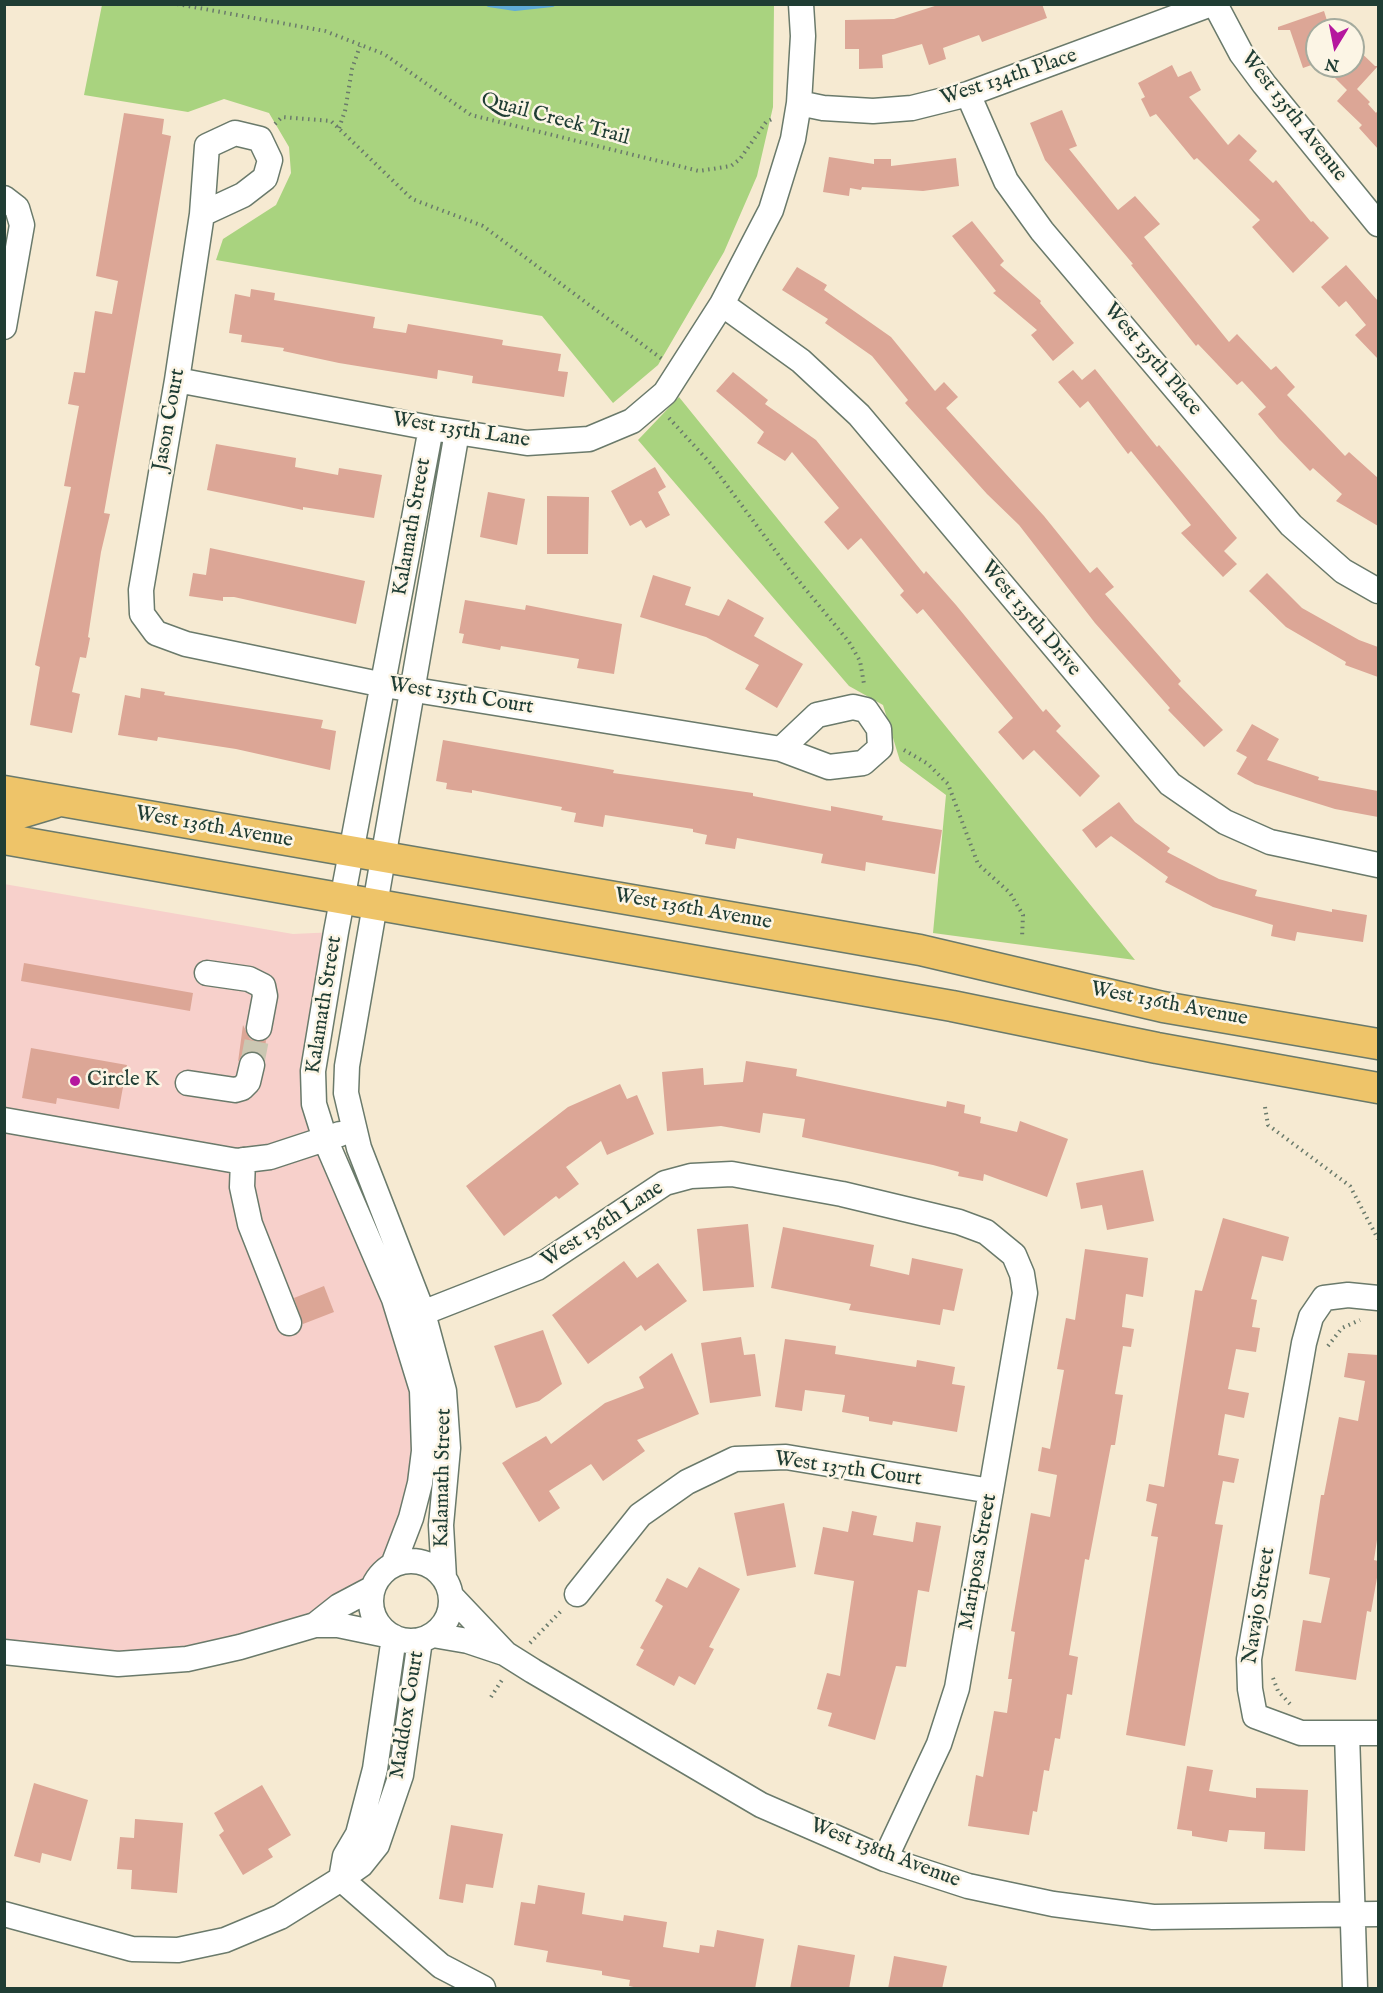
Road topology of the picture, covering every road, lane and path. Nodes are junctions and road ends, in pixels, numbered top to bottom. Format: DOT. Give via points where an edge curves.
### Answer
graph roads {
  1 [pos="177,4"];
  2 [pos="801,4"];
  3 [pos="1213,4"];
  4 [pos="360,46"];
  5 [pos="968,94"];
  6 [pos="788,105"];
  7 [pos="339,128"];
  8 [pos="260,139"];
  9 [pos="4,198"];
  10 [pos="202,214"];
  11 [pos="1378,224"];
  12 [pos="722,304"];
  13 [pos="4,327"];
  14 [pos="177,380"];
  15 [pos="665,393"];
  16 [pos="431,428"];
  17 [pos="457,432"];
  18 [pos="1378,591"];
  19 [pos="148,625"];
  20 [pos="864,684"];
  21 [pos="384,685"];
  22 [pos="412,689"];
  23 [pos="781,749"];
  24 [pos="904,750"];
  25 [pos="4,791"];
  26 [pos="60,801"];
  27 [pos="4,818"];
  28 [pos="4,838"];
  29 [pos="353,852"];
  30 [pos="384,857"];
  31 [pos="1378,865"];
  32 [pos="343,900"];
  33 [pos="376,905"];
  34 [pos="1022,938"];
  35 [pos="207,973"];
  36 [pos="259,1028"];
  37 [pos="1378,1044"];
  38 [pos="252,1065"];
  39 [pos="188,1083"];
  40 [pos="1378,1088"];
  41 [pos="1265,1107"];
  42 [pos="4,1120"];
  43 [pos="354,1130"];
  44 [pos="325,1139"];
  45 [pos="243,1160"];
  46 [pos="1378,1239"];
  47 [pos="1014,1255"];
  48 [pos="1374,1308"];
  49 [pos="413,1317"];
  50 [pos="289,1323"];
  51 [pos="1327,1347"];
  52 [pos="991,1491"];
  53 [pos="393,1565"];
  54 [pos="448,1587"];
  55 [pos="373,1588"];
  56 [pos="577,1594"];
  57 [pos="315,1625"];
  58 [pos="541,1632"];
  59 [pos="393,1636"];
  60 [pos="427,1637"];
  61 [pos="4,1652"];
  62 [pos="506,1654"];
  63 [pos="1272,1671"];
  64 [pos="1295,1708"];
  65 [pos="1378,1732"];
  66 [pos="1347,1733"];
  67 [pos="885,1859"];
  68 [pos="341,1879"];
  69 [pos="4,1914"];
  70 [pos="1353,1914"];
  71 [pos="1378,1914"];
  72 [pos="483,1989"];
  73 [pos="1355,1989"];
  1 -- 4 [label="path, Quail Creek Trail" via="325,31"];
  2 -- 6 [label="street" via="803,36"];
  3 -- 5 [label="street, West 134th Place"];
  3 -- 11 [label="street, West 135th Avenue" via="1264,84"];
  4 -- 6 [label="path, Quail Creek Trail" via="384,54 471,115 699,171 720,169 740,159 766,122"];
  4 -- 7 [label="path"];
  5 -- 6 [label="street, West 134th Place" via="892,111"];
  5 -- 18 [label="street, West 135th Place" via="1006,181 1042,231 1291,525 1343,571"];
  6 -- 12 [label="street" via="793,139 771,210"];
  7 -- 8 [label="path" via="331,122 282,117"];
  7 -- 15 [label="path" via="412,199 483,226 667,362"];
  8 -- 10 [label="street" via="270,160 265,178 243,195"];
  8 -- 10 [label="street, Jason Court" via="235,133 207,146"];
  9 -- 13 [label="street" via="16,208 22,225"];
  10 -- 14 [label="street, Jason Court"];
  12 -- 15 [label="street, West 135th Lane"];
  12 -- 31 [label="street, West 135th Drive" via="801,361 859,415 1170,784 1225,822 1270,842"];
  14 -- 16 [label="street, West 135th Lane"];
  14 -- 19 [label="street, Jason Court" via="141,590 142,614"];
  15 -- 17 [label="street, West 135th Lane" via="632,420 589,439 527,443"];
  15 -- 20 [label="path" via="670,420 711,464 849,642 860,661"];
  16 -- 17 [label="street, West 135th Lane"];
  16 -- 21 [label="street, Kalamath Street"];
  17 -- 22 [label="street, Kalamath Street"];
  19 -- 21 [label="street, West 135th Court" via="156,633 186,644"];
  21 -- 22 [label="street, West 135th Court"];
  21 -- 29 [label="street, Kalamath Street"];
  22 -- 23 [label="street, West 135th Court"];
  22 -- 30 [label="street, Kalamath Street"];
  24 -- 34 [label="path" via="928,764 948,784 978,864 1010,893 1023,915"];
  25 -- 26 [label="main road, West 136th Avenue"];
  26 -- 27 [label="main road"];
  26 -- 29 [label="main road, West 136th Avenue"];
  28 -- 32 [label="main road, West 136th Avenue"];
  29 -- 30 [label="main road, West 136th Avenue"];
  29 -- 32 [label="street, Kalamath Street"];
  30 -- 33 [label="street, Kalamath Street"];
  30 -- 37 [label="main road, West 136th Avenue" via="920,950 1163,1006"];
  32 -- 33 [label="main road, West 136th Avenue"];
  32 -- 44 [label="street, Kalamath Street" via="313,1071 314,1104"];
  33 -- 40 [label="main road, West 136th Avenue" via="963,1008"];
  33 -- 43 [label="street, Kalamath Street" via="347,1066 346,1093"];
  35 -- 36 [label="street" via="263,986"];
  38 -- 39 [label="street" via="248,1082 235,1090"];
  41 -- 46 [label="path" via="1268,1125 1350,1186"];
  42 -- 45 [label="street" via="205,1157"];
  43 -- 44 [label="street"];
  43 -- 49 [label="street, Kalamath Street"];
  44 -- 45 [label="street"];
  44 -- 49 [label="street, Kalamath Street"];
  45 -- 50 [label="street" via="242,1187 250,1224"];
  47 -- 49 [label="street, West 136th Lane" via="986,1232 948,1220 842,1194 732,1174 692,1176 665,1183 537,1268"];
  47 -- 52 [label="street, Mariposa Street" via="1024,1293"];
  48 -- 51 [label="path" via="1342,1328"];
  48 -- 66 [label="street, Navajo Street" via="1348,1295 1324,1298 1311,1317 1250,1659 1255,1716 1301,1733"];
  49 -- 53 [label="street, Kalamath Street" via="424,1451 411,1518"];
  49 -- 54 [label="street, Kalamath Street" via="444,1391 447,1421 441,1525"];
  52 -- 56 [label="street, West 137th Court" via="786,1457 735,1459 687,1482 640,1515"];
  52 -- 67 [label="street, Mariposa Street" via="957,1688 939,1744"];
  53 -- 54 [label="street" via="404,1561 427,1563"];
  53 -- 55 [label="street" via="382,1572"];
  54 -- 60 [label="street" via="448,1618"];
  54 -- 62 [label="street, West 138th Avenue"];
  55 -- 57 [label="street" via="339,1606"];
  55 -- 59 [label="street" via="372,1610 376,1620"];
  56 -- 58 [label="path"];
  57 -- 59 [label="street" via="338,1625"];
  57 -- 61 [label="street" via="186,1659 118,1664"];
  59 -- 60 [label="street" via="407,1641"];
  59 -- 68 [label="street, Maddox Court" via="375,1769"];
  60 -- 62 [label="street, West 138th Avenue" via="468,1641"];
  60 -- 68 [label="street, Maddox Court" via="401,1775 377,1845 361,1865"];
  62 -- 67 [label="street, West 138th Avenue" via="761,1805"];
  63 -- 64 [label="path" via="1278,1691"];
  65 -- 66 [label="street"];
  66 -- 70 [label="street"];
  67 -- 70 [label="street, West 138th Avenue" via="968,1886 1053,1904 1153,1917"];
  68 -- 69 [label="street, Maddox Court" via="280,1917 225,1940 178,1950 132,1949"];
  68 -- 72 [label="street" via="441,1966"];
  70 -- 71 [label="street, West 138th Avenue"];
  70 -- 73 [label="street"];
}
